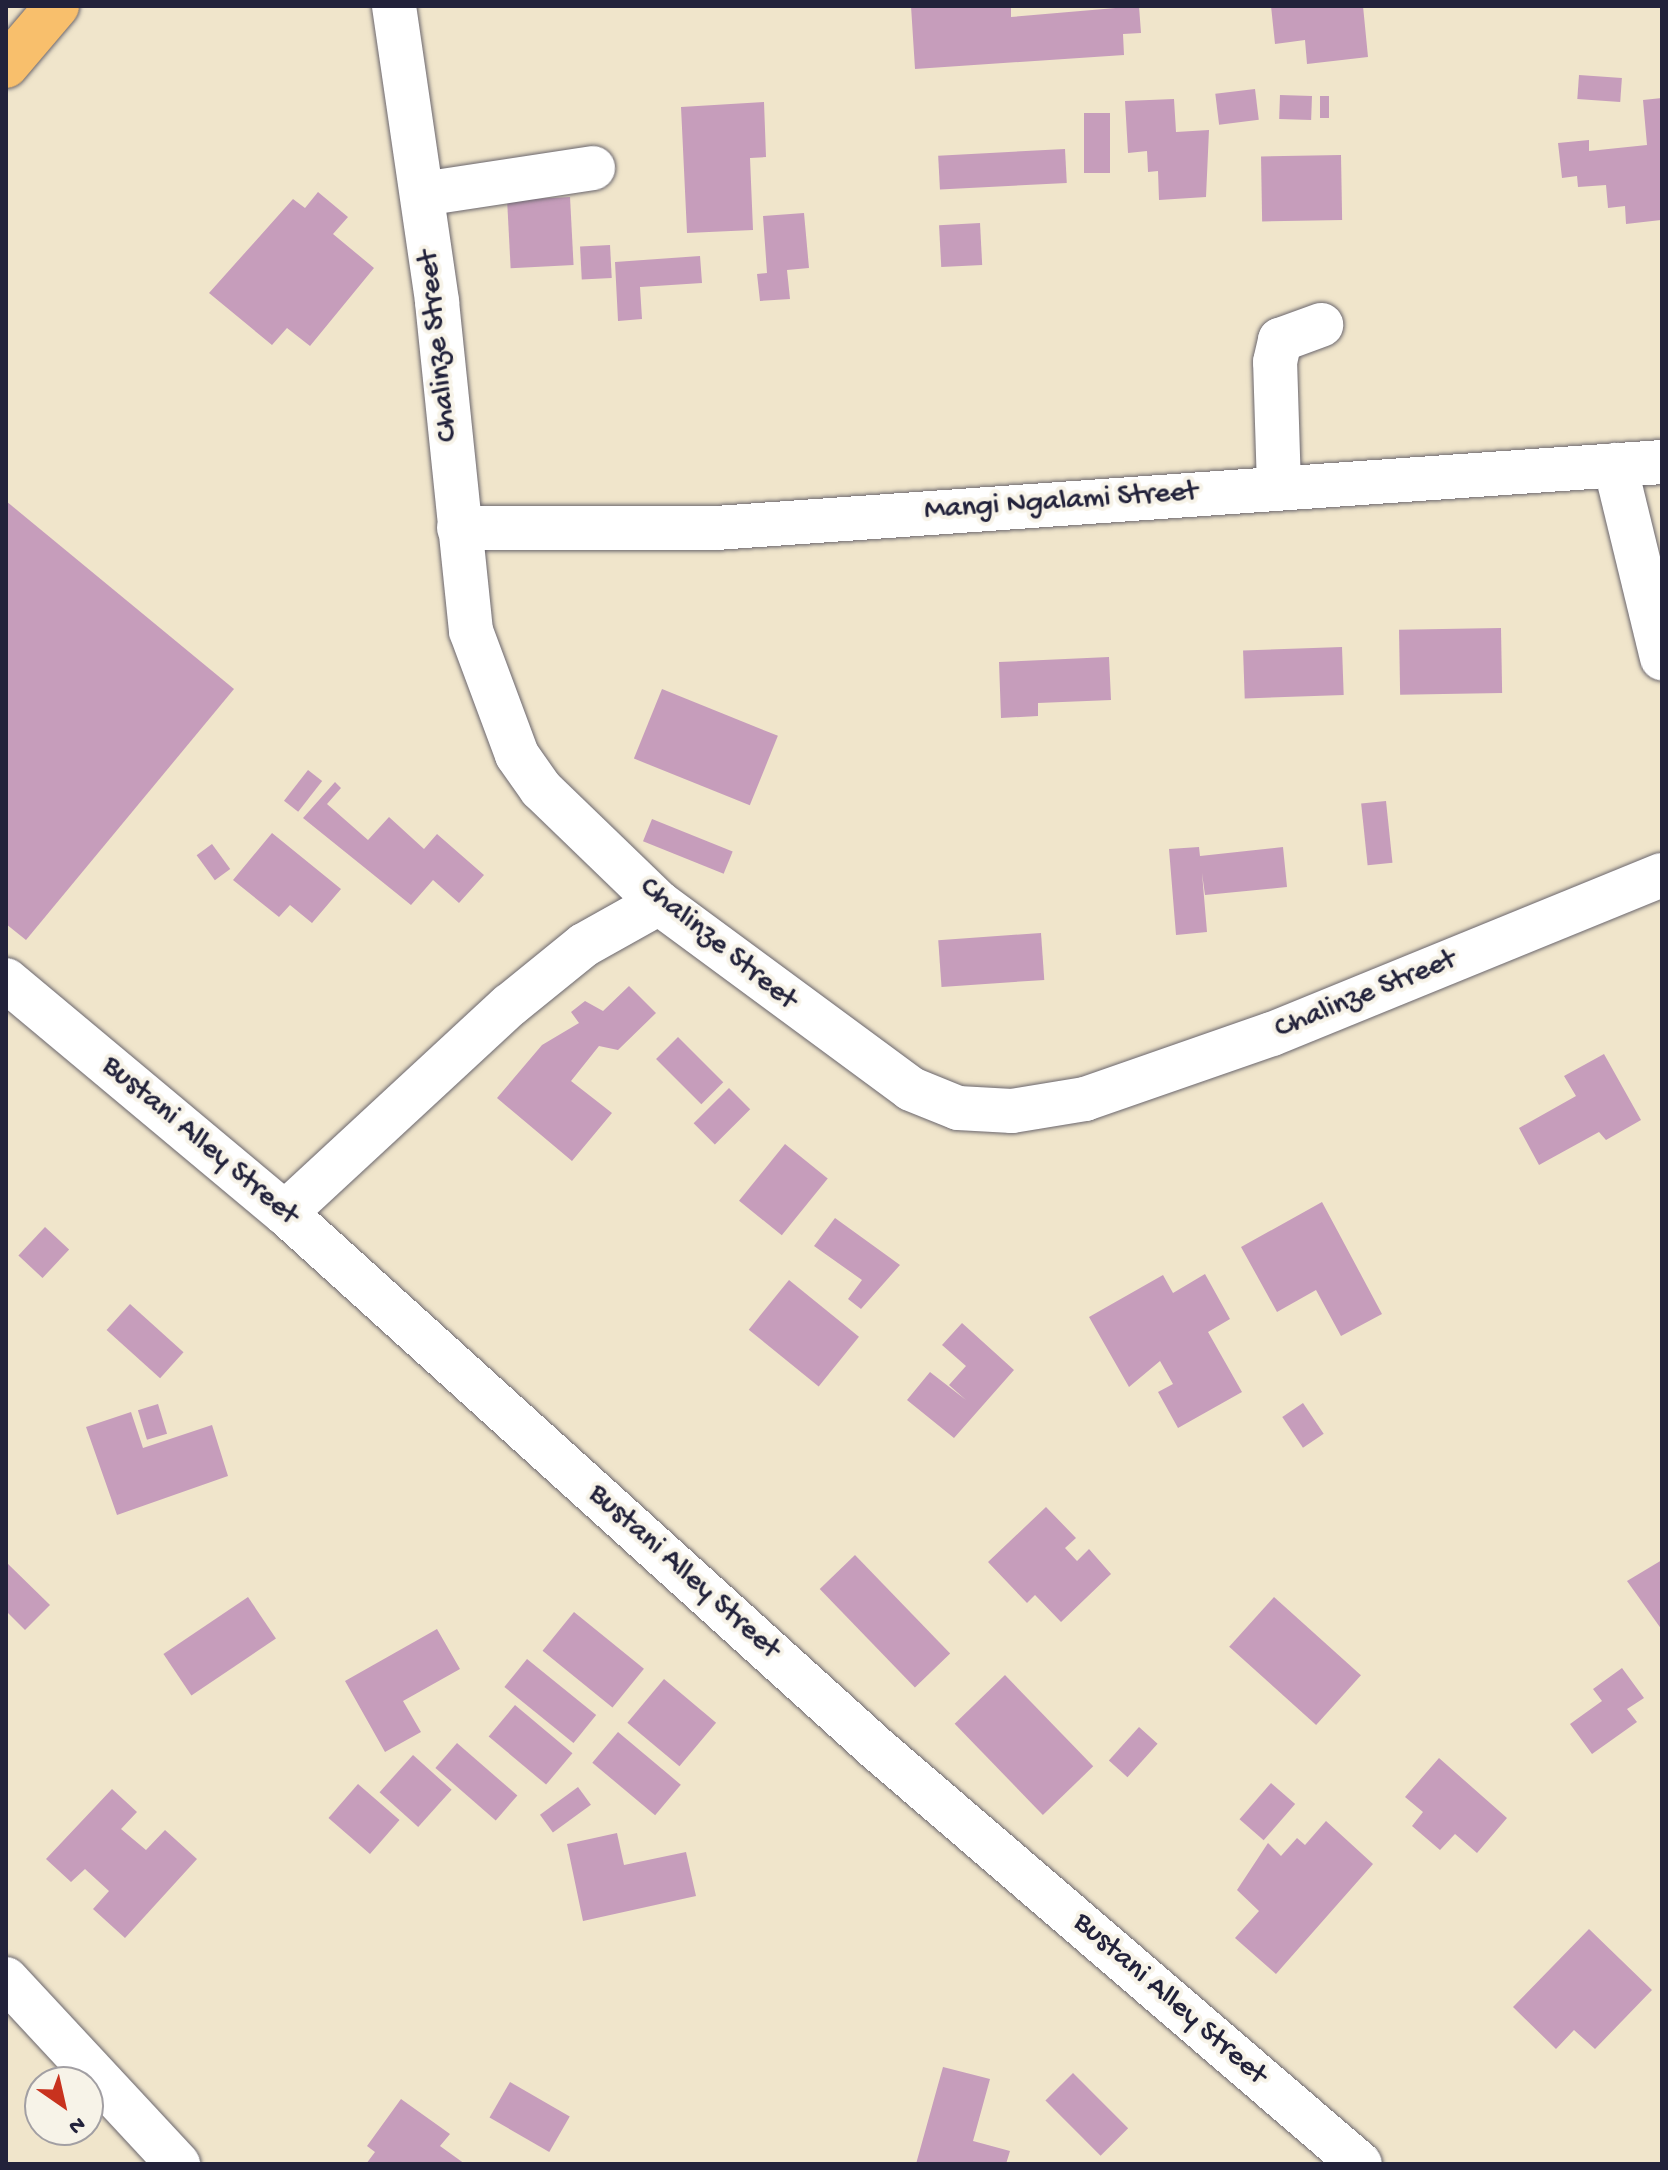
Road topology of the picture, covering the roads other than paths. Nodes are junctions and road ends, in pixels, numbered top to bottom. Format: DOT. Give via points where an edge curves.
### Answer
graph roads {
  1 [pos="57,6"];
  2 [pos="394,6"];
  3 [pos="6,66"];
  4 [pos="593,168"];
  5 [pos="423,194"];
  6 [pos="1321,325"];
  7 [pos="1662,462"];
  8 [pos="1615,465"];
  9 [pos="1279,487"];
  10 [pos="459,528"];
  11 [pos="1662,658"];
  12 [pos="1662,875"];
  13 [pos="659,903"];
  14 [pos="6,980"];
  15 [pos="285,1213"];
  16 [pos="6,1979"];
  17 [pos="178,2164"];
  18 [pos="1360,2164"];
  1 -- 3 [label="highway"];
  2 -- 5 [label="street, Chalinze Street"];
  4 -- 5 [label="street"];
  5 -- 10 [label="street, Chalinze Street"];
  6 -- 9 [label="street" via="1280,340 1275,362"];
  7 -- 8 [label="street, Mangi Ngalami Street"];
  8 -- 9 [label="street, Mangi Ngalami Street"];
  8 -- 11 [label="street"];
  9 -- 10 [label="street, Mangi Ngalami Street" via="716,528"];
  10 -- 13 [label="street, Chalinze Street" via="471,631 517,755 541,789"];
  12 -- 13 [label="street, Chalinze Street" via="1272,1034 1085,1099 1012,1111 958,1108 911,1089"];
  13 -- 15 [label="street" via="584,945 510,1005"];
  14 -- 15 [label="street, Bustani Alley Street"];
  15 -- 18 [label="street, Bustani Alley Street" via="876,1748"];
  16 -- 17 [label="street"];
}
